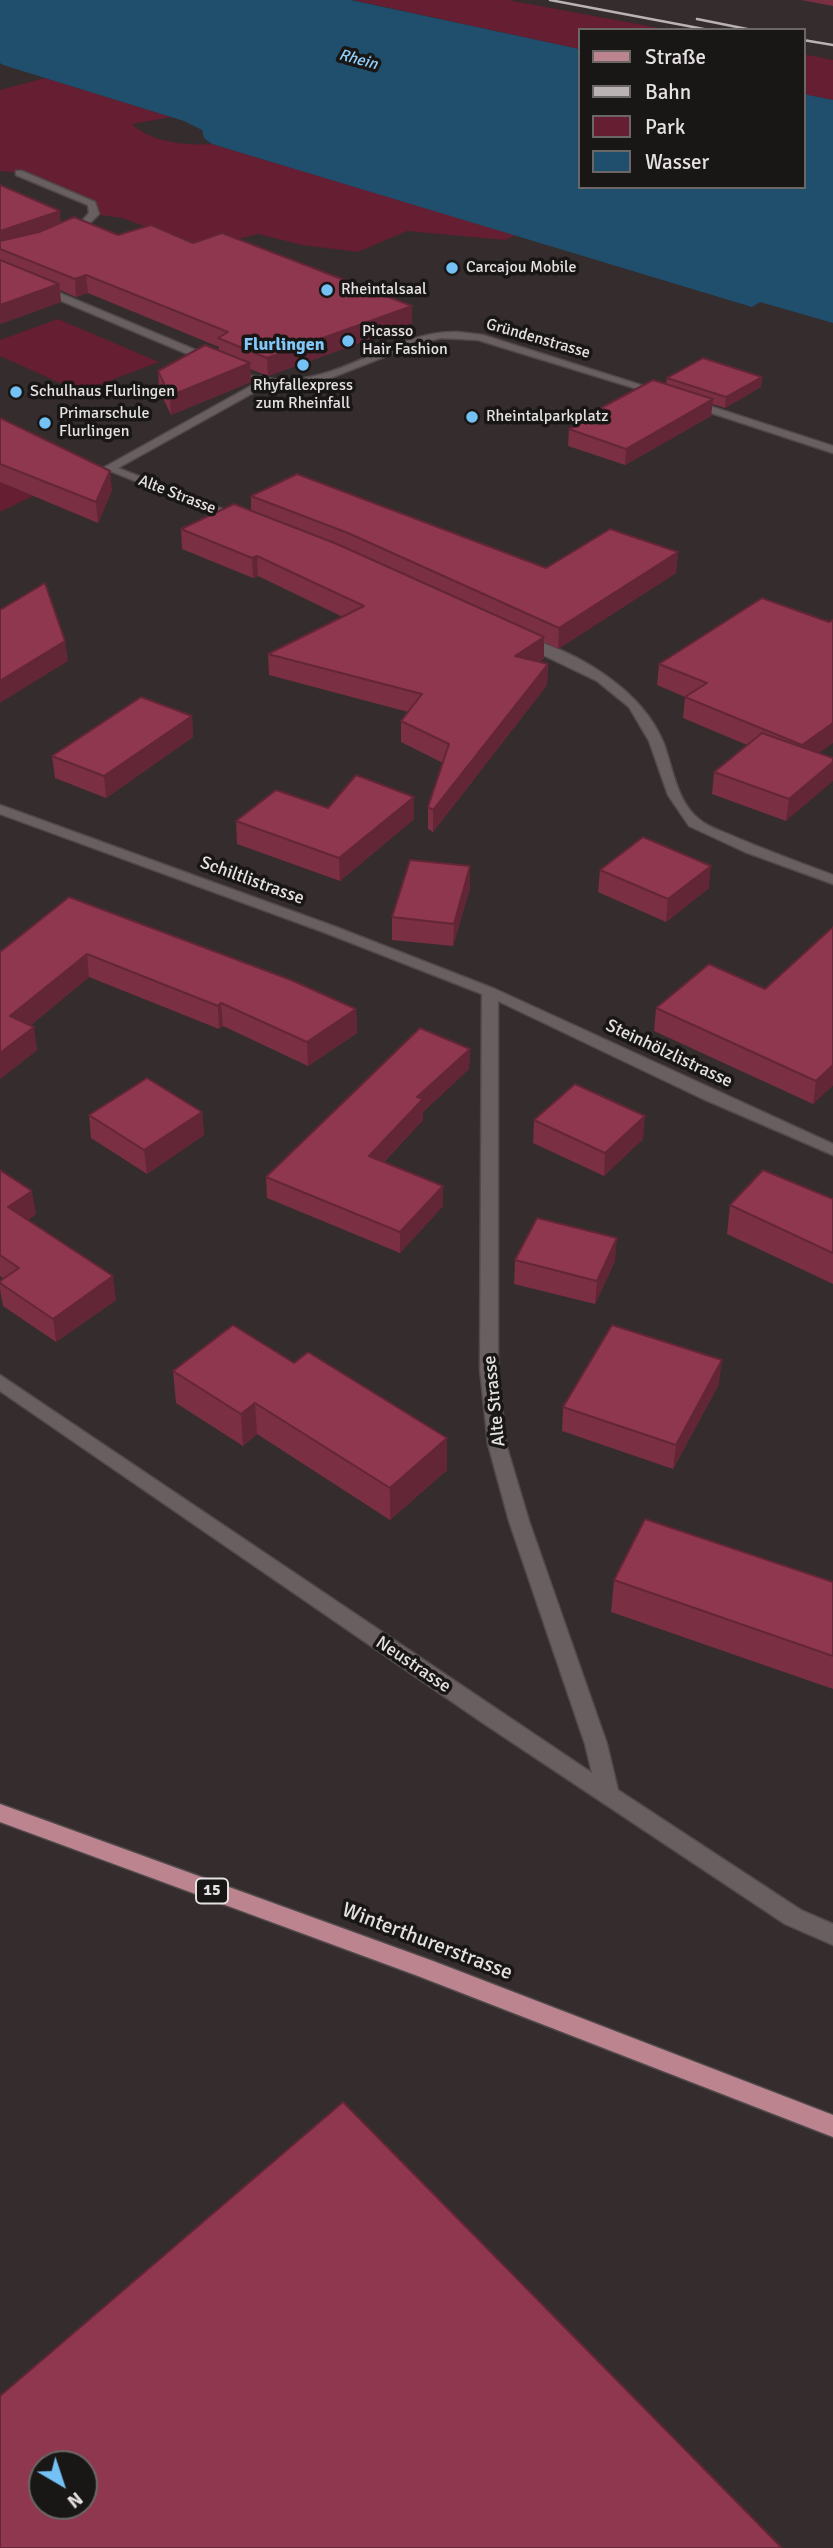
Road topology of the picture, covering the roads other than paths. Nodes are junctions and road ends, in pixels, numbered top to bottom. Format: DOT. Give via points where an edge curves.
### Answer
graph roads {
  1 [pos="19,173"];
  2 [pos="50,239"];
  3 [pos="0,271"];
  4 [pos="228,368"];
  5 [pos="239,372"];
  6 [pos="265,382"];
  7 [pos="669,396"];
  8 [pos="682,400"];
  9 [pos="833,450"];
  10 [pos="252,524"];
  11 [pos="512,635"];
  12 [pos="0,809"];
  13 [pos="833,880"];
  14 [pos="490,992"];
  15 [pos="833,1150"];
  16 [pos="0,1382"];
  17 [pos="608,1794"];
  18 [pos="0,1813"];
  19 [pos="833,1935"];
  20 [pos="833,2126"];
  1 -- 2 [label="street" via="92,204 94,214 83,225"];
  3 -- 4 [label="street"];
  5 -- 6 [label="street, Gründenstrasse"];
  6 -- 7 [label="street, Gründenstrasse" via="321,378 430,337 453,335 479,337"];
  6 -- 10 [label="street, Alte Strasse" via="109,468"];
  8 -- 9 [label="street"];
  11 -- 13 [label="street" via="584,669 618,689 640,710 677,801 695,824"];
  12 -- 14 [label="street, Schiltlistrasse"];
  14 -- 15 [label="street, Steinhölzlistrasse"];
  14 -- 17 [label="street, Alte Strasse" via="489,1369 497,1444 596,1744"];
  16 -- 17 [label="street, Neustrasse"];
  17 -- 19 [label="street, Neustrasse" via="793,1917"];
  18 -- 20 [label="main road, Winterthurerstrasse / 15" via="436,1972"];
}
